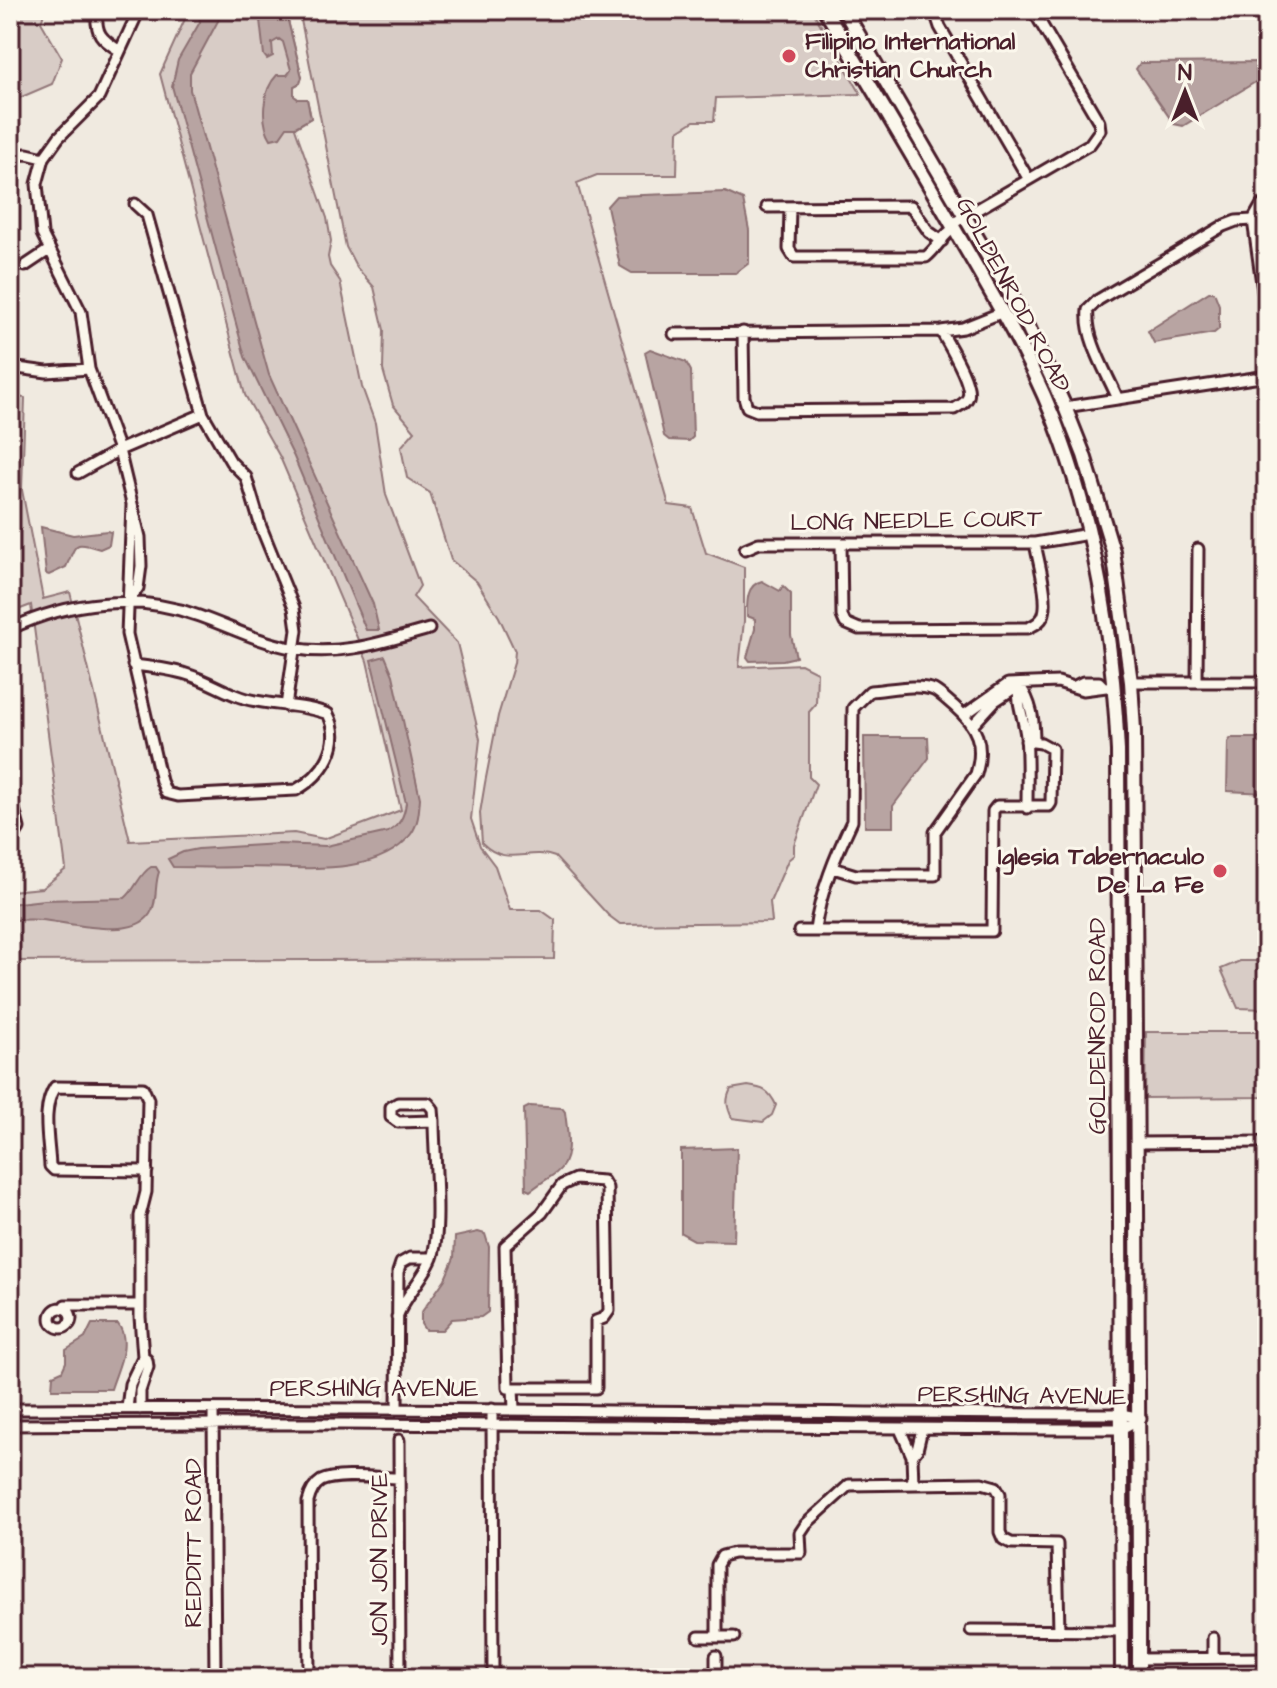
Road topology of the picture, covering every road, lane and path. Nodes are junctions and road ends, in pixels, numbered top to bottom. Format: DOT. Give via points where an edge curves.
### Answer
graph roads {
  1 [pos="97,10"];
  2 [pos="139,10"];
  3 [pos="825,10"];
  4 [pos="844,10"];
  5 [pos="939,10"];
  6 [pos="1033,10"];
  7 [pos="120,51"];
  8 [pos="10,155"];
  9 [pos="44,158"];
  10 [pos="1028,178"];
  11 [pos="1267,202"];
  12 [pos="135,204"];
  13 [pos="767,207"];
  14 [pos="790,207"];
  15 [pos="966,216"];
  16 [pos="1253,220"];
  17 [pos="954,228"];
  18 [pos="942,241"];
  19 [pos="49,250"];
  20 [pos="25,266"];
  21 [pos="1264,283"];
  22 [pos="1003,312"];
  23 [pos="1267,319"];
  24 [pos="941,331"];
  25 [pos="743,332"];
  26 [pos="674,334"];
  27 [pos="10,367"];
  28 [pos="89,369"];
  29 [pos="1267,376"];
  30 [pos="1118,399"];
  31 [pos="1065,407"];
  32 [pos="203,414"];
  33 [pos="119,450"];
  34 [pos="78,473"];
  35 [pos="1089,534"];
  36 [pos="841,543"];
  37 [pos="1035,543"];
  38 [pos="745,549"];
  39 [pos="1198,549"];
  40 [pos="128,602"];
  41 [pos="10,629"];
  42 [pos="429,629"];
  43 [pos="294,649"];
  44 [pos="1112,657"];
  45 [pos="133,665"];
  46 [pos="1131,682"];
  47 [pos="1197,682"];
  48 [pos="1267,682"];
  49 [pos="1019,685"];
  50 [pos="1108,686"];
  51 [pos="286,706"];
  52 [pos="1133,714"];
  53 [pos="964,715"];
  54 [pos="973,725"];
  55 [pos="1030,741"];
  56 [pos="10,793"];
  57 [pos="1118,801"];
  58 [pos="1027,808"];
  59 [pos="11,841"];
  60 [pos="833,868"];
  61 [pos="1135,916"];
  62 [pos="815,930"];
  63 [pos="1119,930"];
  64 [pos="799,931"];
  65 [pos="1120,1012"];
  66 [pos="1136,1026"];
  67 [pos="434,1121"];
  68 [pos="1267,1142"];
  69 [pos="1136,1143"];
  70 [pos="1120,1166"];
  71 [pos="147,1171"];
  72 [pos="432,1258"];
  73 [pos="1138,1289"];
  74 [pos="140,1305"];
  75 [pos="66,1309"];
  76 [pos="397,1317"];
  77 [pos="143,1357"];
  78 [pos="132,1378"];
  79 [pos="143,1382"];
  80 [pos="513,1388"];
  81 [pos="127,1408"];
  82 [pos="10,1409"];
  83 [pos="140,1409"];
  84 [pos="213,1409"];
  85 [pos="397,1409"];
  86 [pos="492,1409"];
  87 [pos="514,1409"];
  88 [pos="1121,1414"];
  89 [pos="1141,1418"];
  90 [pos="214,1424"];
  91 [pos="492,1424"];
  92 [pos="10,1425"];
  93 [pos="900,1429"];
  94 [pos="922,1429"];
  95 [pos="1121,1429"];
  96 [pos="399,1440"];
  97 [pos="912,1456"];
  98 [pos="399,1478"];
  99 [pos="913,1484"];
  100 [pos="971,1630"];
  101 [pos="1059,1631"];
  102 [pos="1122,1631"];
  103 [pos="699,1637"];
  104 [pos="717,1637"];
  105 [pos="734,1637"];
  106 [pos="1213,1638"];
  107 [pos="716,1656"];
  108 [pos="1213,1658"];
  109 [pos="1267,1658"];
  110 [pos="1139,1659"];
  111 [pos="215,1678"];
  112 [pos="309,1678"];
  113 [pos="400,1678"];
  114 [pos="493,1678"];
  115 [pos="716,1678"];
  116 [pos="1122,1678"];
  117 [pos="1139,1678"];
  1 -- 7 [label="street" via="102,39"];
  2 -- 7 [label="street"];
  3 -- 17 [label="main road, GOLDENROD ROAD"];
  4 -- 15 [label="main road, GOLDENROD ROAD"];
  5 -- 10 [label="street" via="940,27"];
  6 -- 10 [label="street" via="1100,130 1090,144"];
  7 -- 9 [label="street" via="99,97"];
  8 -- 9 [label="street"];
  9 -- 19 [label="street" via="37,184 38,212"];
  10 -- 15 [label="street"];
  11 -- 16 [label="street"];
  12 -- 32 [label="street" via="147,215"];
  13 -- 14 [label="street"];
  14 -- 18 [label="street" via="911,206"];
  14 -- 18 [label="street" via="789,249 794,257 926,257"];
  15 -- 17 [label="street"];
  15 -- 31 [label="main road, GOLDENROD ROAD" via="1024,318"];
  16 -- 21 [label="street"];
  16 -- 30 [label="street" via="1223,226 1088,310 1086,321"];
  17 -- 18 [label="street"];
  17 -- 22 [label="main road, GOLDENROD ROAD"];
  19 -- 20 [label="street"];
  19 -- 28 [label="street" via="81,312"];
  21 -- 23 [label="street"];
  22 -- 24 [label="street"];
  22 -- 35 [label="main road, GOLDENROD ROAD" via="1062,441"];
  24 -- 25 [label="street"];
  24 -- 25 [label="street" via="968,384 969,395 954,409 757,411 747,407 744,397"];
  25 -- 26 [label="street"];
  27 -- 28 [label="street" via="47,372"];
  28 -- 33 [label="street"];
  29 -- 30 [label="street"];
  30 -- 31 [label="street"];
  31 -- 46 [label="main road, GOLDENROD ROAD" via="1113,551"];
  32 -- 33 [label="street"];
  32 -- 43 [label="street" via="252,491 294,608"];
  33 -- 34 [label="street"];
  33 -- 40 [label="street" via="140,537 138,588"];
  35 -- 37 [label="street, LONG NEEDLE COURT"];
  35 -- 44 [label="main road, GOLDENROD ROAD"];
  36 -- 37 [label="street, LONG NEEDLE COURT"];
  36 -- 37 [label="street" via="842,616 851,627 1028,628 1044,615"];
  36 -- 38 [label="street, LONG NEEDLE COURT" via="759,543"];
  39 -- 47 [label="street"];
  40 -- 41 [label="street" via="72,607"];
  40 -- 43 [label="street" via="196,615"];
  40 -- 45 [label="street"];
  42 -- 43 [label="street" via="332,652"];
  43 -- 51 [label="street"];
  44 -- 46 [label="main road"];
  44 -- 50 [label="main road, GOLDENROD ROAD"];
  45 -- 51 [label="street" via="191,675 239,697"];
  45 -- 51 [label="street" via="166,793 279,793 310,782 331,753 334,731 328,714"];
  46 -- 47 [label="street"];
  46 -- 52 [label="main road, GOLDENROD ROAD"];
  47 -- 48 [label="street"];
  49 -- 50 [label="street" via="1046,682 1083,690"];
  49 -- 53 [label="street" via="999,688"];
  49 -- 54 [label="street"];
  49 -- 55 [label="street" via="1026,695"];
  50 -- 52 [label="main road"];
  50 -- 57 [label="main road, GOLDENROD ROAD"];
  52 -- 61 [label="main road, GOLDENROD ROAD"];
  53 -- 54 [label="street"];
  53 -- 60 [label="street" via="925,688 862,696 853,708 852,821"];
  54 -- 60 [label="street" via="978,732 976,774 935,832 935,875 856,875"];
  55 -- 58 [label="street"];
  55 -- 58 [label="street" via="1052,749 1049,806"];
  56 -- 59 [label="street" via="19,828"];
  57 -- 61 [label="main road" via="1124,820 1124,908"];
  57 -- 63 [label="main road, GOLDENROD ROAD"];
  58 -- 62 [label="street" via="997,806 993,811 992,931"];
  60 -- 62 [label="street"];
  61 -- 66 [label="main road, GOLDENROD ROAD"];
  62 -- 64 [label="street"];
  63 -- 65 [label="main road, GOLDENROD ROAD"];
  63 -- 66 [label="main road" via="1128,937 1128,1012"];
  65 -- 69 [label="main road" via="1125,1027 1125,1128"];
  65 -- 70 [label="main road, GOLDENROD ROAD"];
  66 -- 69 [label="main road, GOLDENROD ROAD"];
  67 -- 72 [label="street"];
  68 -- 69 [label="street"];
  69 -- 73 [label="main road, GOLDENROD ROAD"];
  70 -- 73 [label="main road" via="1130,1175 1130,1267"];
  70 -- 88 [label="main road, GOLDENROD ROAD"];
  71 -- 71 [label="street" via="148,1099 143,1088 55,1087 47,1115 54,1170"];
  71 -- 74 [label="street" via="140,1216"];
  72 -- 76 [label="street"];
  72 -- 76 [label="street" via="401,1263"];
  73 -- 89 [label="main road, GOLDENROD ROAD"];
  74 -- 75 [label="street" via="65,1305"];
  74 -- 77 [label="street"];
  76 -- 85 [label="street"];
  77 -- 78 [label="street"];
  77 -- 79 [label="street" via="148,1367"];
  78 -- 79 [label="street"];
  78 -- 81 [label="street"];
  79 -- 83 [label="street"];
  80 -- 80 [label="street" via="596,1388 596,1321 609,1311 603,1181 575,1179 562,1185 542,1213 505,1246 508,1388"];
  80 -- 87 [label="street"];
  81 -- 82 [label="street, PERSHING AVENUE"];
  81 -- 83 [label="street, PERSHING AVENUE"];
  83 -- 84 [label="street, PERSHING AVENUE"];
  84 -- 85 [label="street, PERSHING AVENUE"];
  84 -- 90 [label="street, REDDITT ROAD"];
  85 -- 86 [label="street, PERSHING AVENUE"];
  86 -- 87 [label="street, PERSHING AVENUE"];
  86 -- 91 [label="street"];
  87 -- 88 [label="street, PERSHING AVENUE"];
  88 -- 89 [label="street, PERSHING AVENUE"];
  88 -- 95 [label="main road, GOLDENROD ROAD"];
  89 -- 95 [label="street, PERSHING AVENUE"];
  89 -- 110 [label="main road, GOLDENROD ROAD"];
  90 -- 91 [label="street, PERSHING AVENUE"];
  90 -- 92 [label="street, PERSHING AVENUE"];
  90 -- 111 [label="street, REDDITT ROAD"];
  91 -- 93 [label="street, PERSHING AVENUE"];
  91 -- 114 [label="street"];
  93 -- 94 [label="street, PERSHING AVENUE"];
  93 -- 97 [label="street"];
  94 -- 95 [label="street, PERSHING AVENUE"];
  94 -- 97 [label="street"];
  95 -- 102 [label="main road, GOLDENROD ROAD"];
  96 -- 98 [label="street, JON JON DRIVE"];
  97 -- 99 [label="street"];
  98 -- 112 [label="street" via="332,1478 311,1491"];
  98 -- 113 [label="street, JON JON DRIVE"];
  99 -- 101 [label="street" via="992,1485 1000,1494 1000,1532 1006,1541 1057,1544"];
  99 -- 104 [label="street" via="849,1485 806,1524 800,1533 801,1553 722,1556 717,1565"];
  100 -- 101 [label="street"];
  101 -- 102 [label="street"];
  102 -- 116 [label="main road, GOLDENROD ROAD"];
  103 -- 104 [label="street"];
  104 -- 105 [label="street"];
  106 -- 108 [label="street"];
  107 -- 115 [label="street"];
  108 -- 109 [label="street"];
  108 -- 110 [label="street"];
  110 -- 117 [label="main road, GOLDENROD ROAD"];
}
